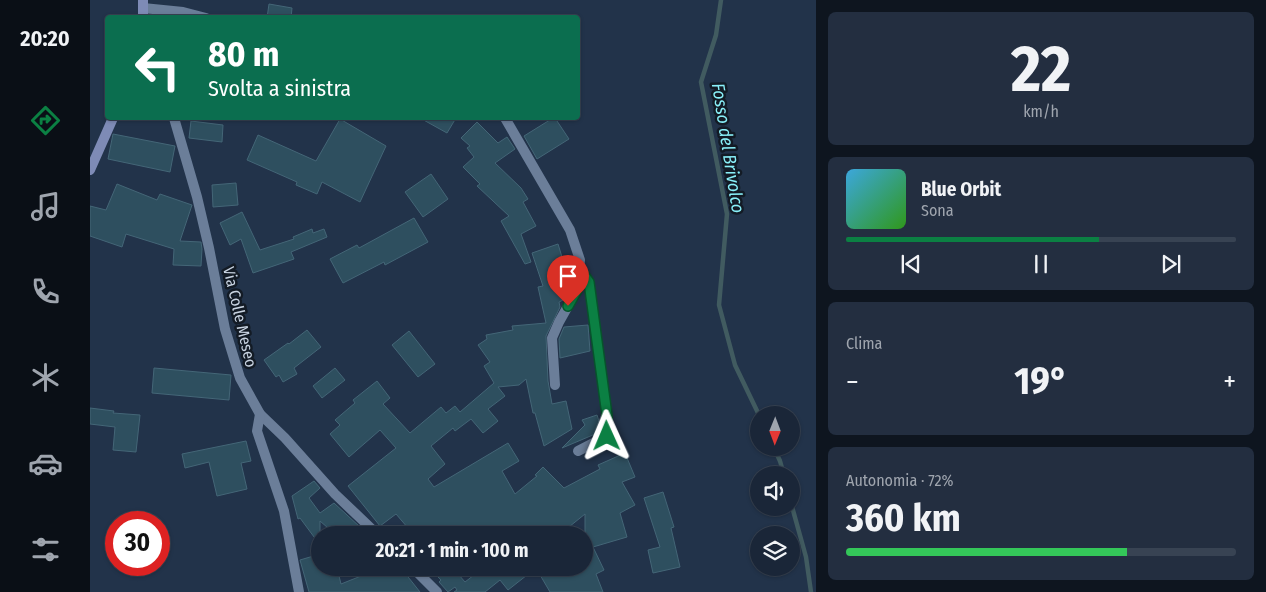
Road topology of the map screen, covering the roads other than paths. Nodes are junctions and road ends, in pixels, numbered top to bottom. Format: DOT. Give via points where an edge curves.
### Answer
graph roads {
  1 [pos="143,8"];
  2 [pos="194,15"];
  3 [pos="112,120"];
  4 [pos="175,120"];
  5 [pos="506,120"];
  6 [pos="90,170"];
  7 [pos="580,269"];
  8 [pos="555,385"];
  9 [pos="260,414"];
  10 [pos="578,451"];
  11 [pos="369,526"];
  12 [pos="421,576"];
  13 [pos="299,592"];
  14 [pos="437,592"];
  1 -- 2 [label="street"];
  3 -- 6 [label="street"];
  4 -- 9 [label="street, Via Colle Meseo" via="209,248 225,328 240,378"];
  5 -- 7 [label="street" via="570,230"];
  7 -- 8 [label="street" via="577,290 552,338"];
  7 -- 10 [label="street" via="589,282 607,436"];
  9 -- 11 [label="street, Via Colle Meseo"];
  9 -- 13 [label="street" via="257,430 284,511"];
  12 -- 14 [label="street"];
}
